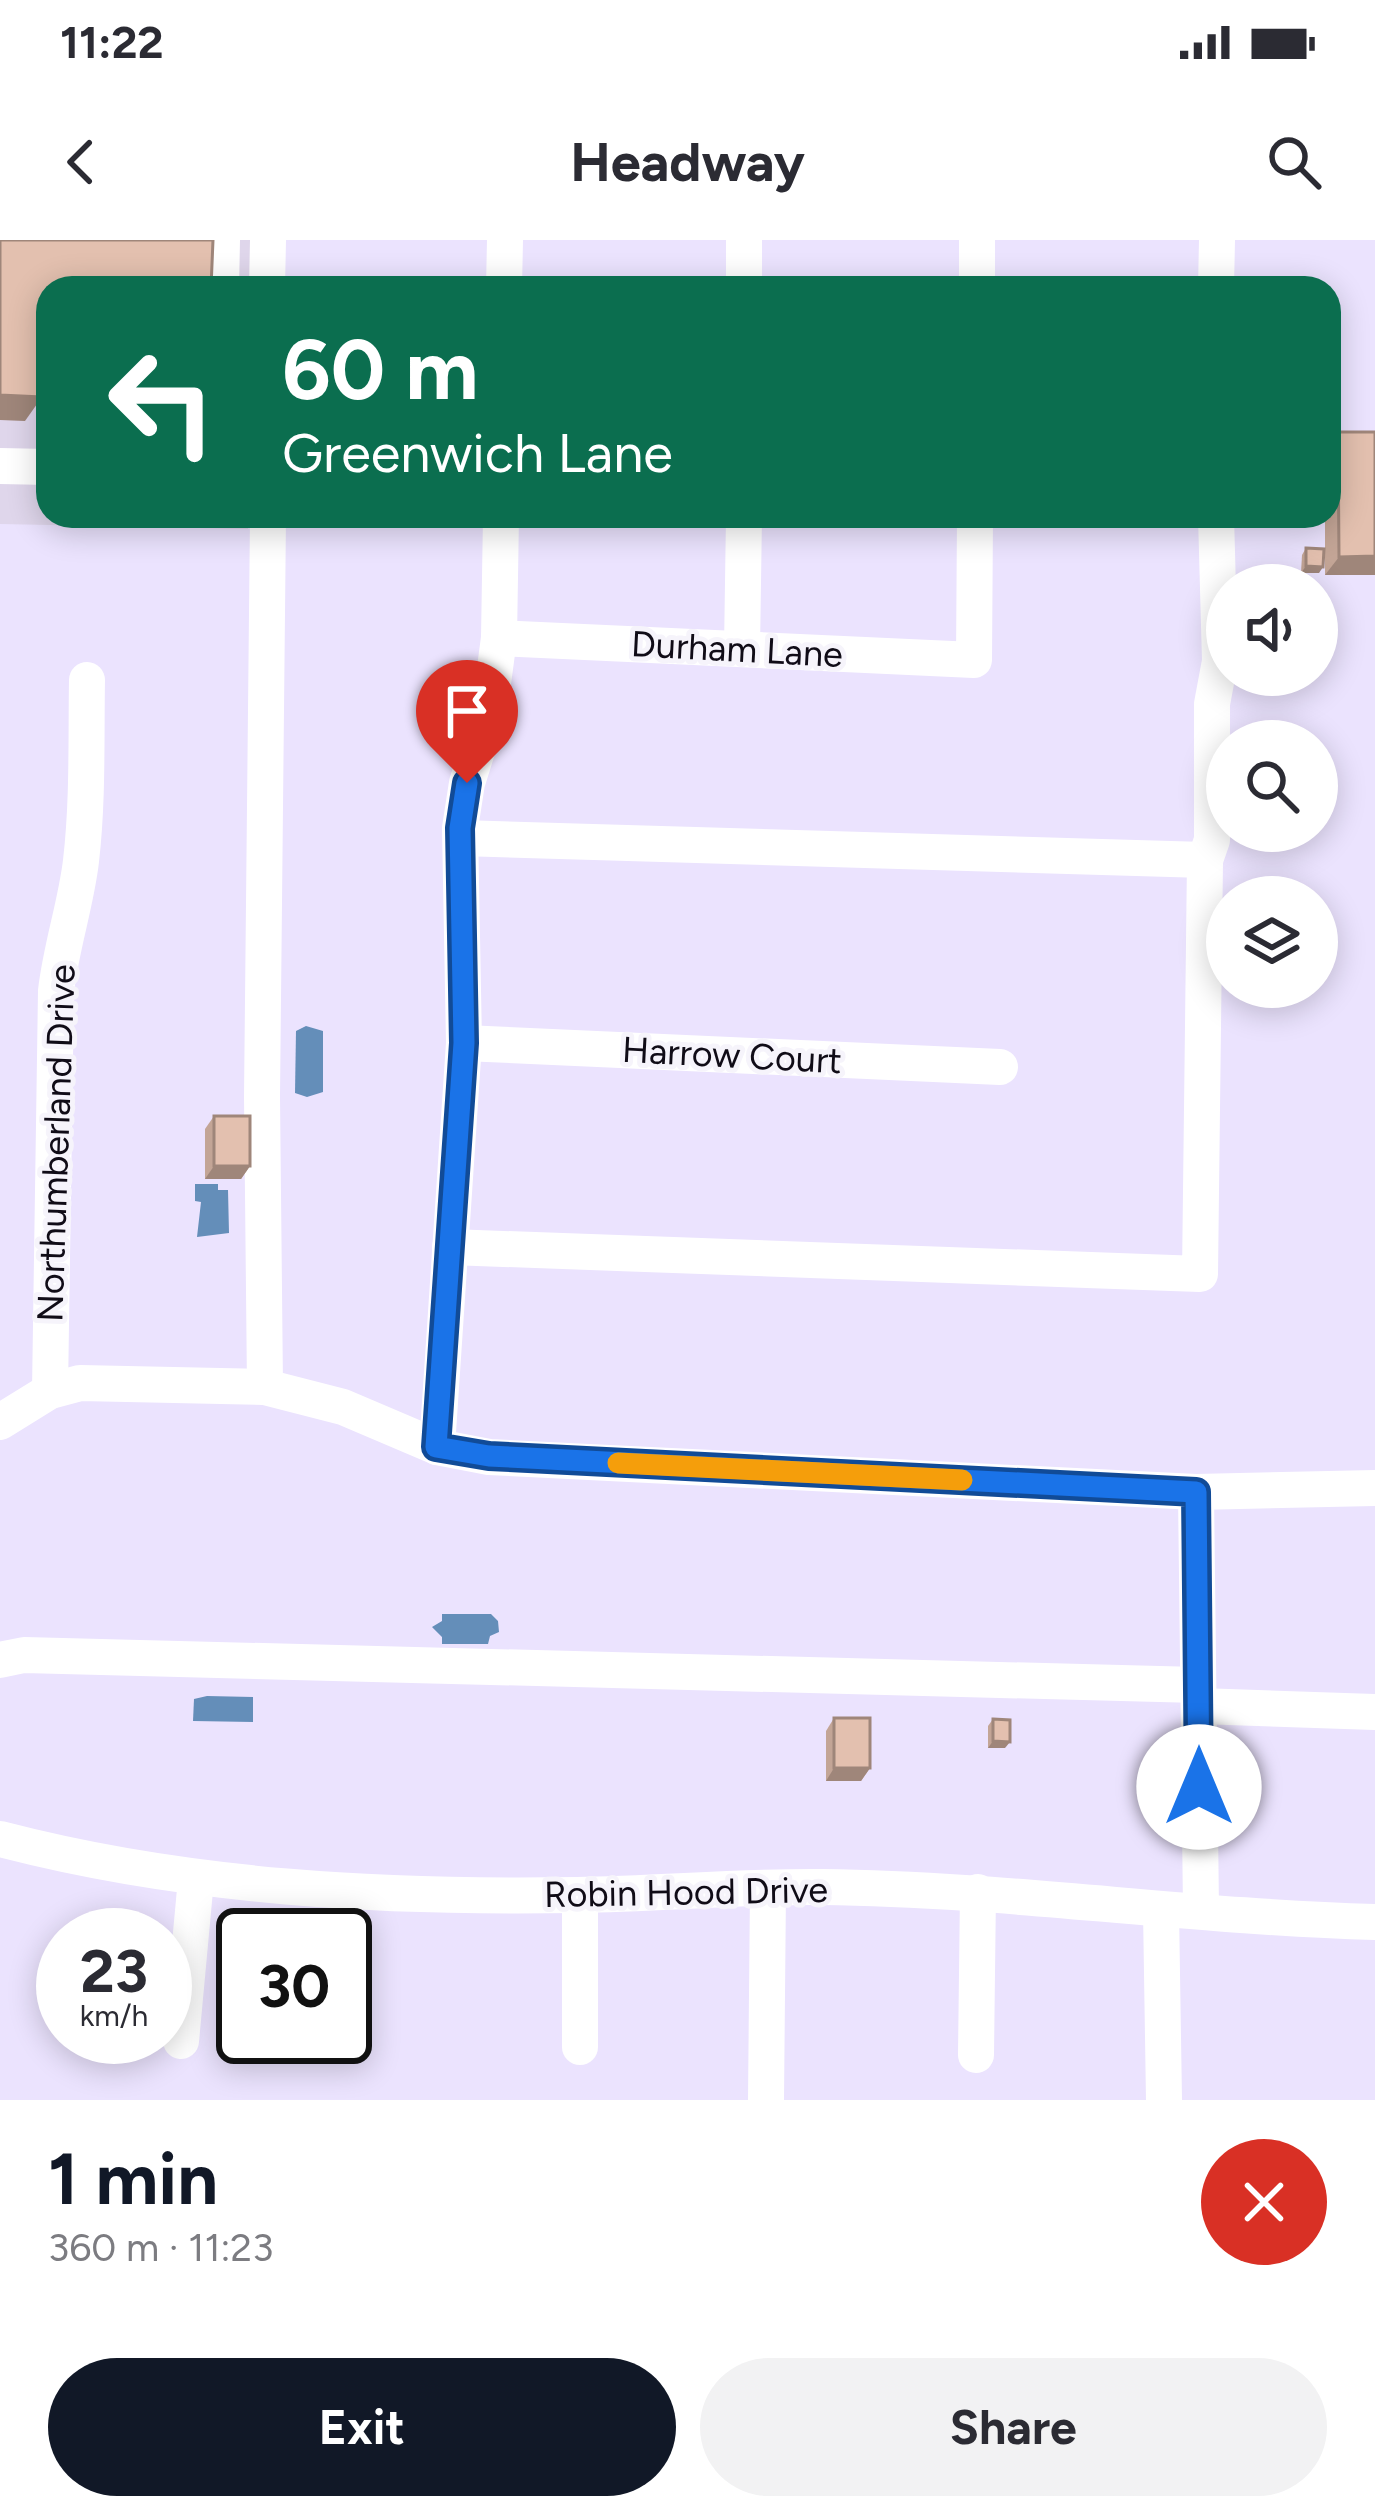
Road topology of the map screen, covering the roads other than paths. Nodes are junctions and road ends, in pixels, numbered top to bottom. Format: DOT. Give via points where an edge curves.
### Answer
graph roads {
  1 [pos="222,240"];
  2 [pos="268,240"];
  3 [pos="505,240"];
  4 [pos="744,240"];
  5 [pos="977,240"];
  6 [pos="1217,240"];
  7 [pos="221,276"];
  8 [pos="267,276"];
  9 [pos="504,276"];
  10 [pos="744,276"];
  11 [pos="976,276"];
  12 [pos="1216,276"];
  13 [pos="0,466"];
  14 [pos="36,467"];
  15 [pos="268,528"];
  16 [pos="501,528"];
  17 [pos="743,528"];
  18 [pos="975,528"];
  19 [pos="1216,528"];
  20 [pos="500,638"];
  21 [pos="742,649"];
  22 [pos="87,680"];
  23 [pos="460,838"];
  24 [pos="1205,860"];
  25 [pos="464,1043"];
  26 [pos="1000,1067"];
  27 [pos="450,1247"];
  28 [pos="265,1387"];
  29 [pos="50,1391"];
  30 [pos="0,1422"];
  31 [pos="436,1447"];
  32 [pos="1375,1488"];
  33 [pos="1196,1492"];
  34 [pos="0,1660"];
  35 [pos="1198,1695"];
  36 [pos="1375,1712"];
  37 [pos="0,1839"];
  38 [pos="196,1879"];
  39 [pos="768,1888"];
  40 [pos="978,1892"];
  41 [pos="580,1895"];
  42 [pos="1161,1910"];
  43 [pos="1201,1910"];
  44 [pos="192,1922"];
  45 [pos="1375,1922"];
  46 [pos="580,2047"];
  47 [pos="976,2055"];
  48 [pos="766,2100"];
  49 [pos="1164,2100"];
  1 -- 7 [label="street"];
  2 -- 8 [label="street"];
  3 -- 9 [label="street"];
  4 -- 10 [label="street"];
  5 -- 11 [label="street"];
  6 -- 12 [label="street"];
  13 -- 14 [label="street"];
  15 -- 28 [label="street"];
  16 -- 20 [label="street"];
  17 -- 21 [label="street"];
  18 -- 21 [label="street, Durham Lane" via="974,660"];
  19 -- 24 [label="street" via="1220,661"];
  20 -- 21 [label="street, Durham Lane"];
  20 -- 23 [label="street"];
  22 -- 29 [label="street, Northumberland Drive" via="86,818 56,991"];
  23 -- 24 [label="street"];
  23 -- 25 [label="street"];
  24 -- 27 [label="street" via="1200,1274"];
  25 -- 26 [label="street, Harrow Court"];
  25 -- 27 [label="street"];
  27 -- 31 [label="street"];
  28 -- 29 [label="street" via="80,1383"];
  28 -- 31 [label="street" via="343,1407"];
  29 -- 30 [label="street"];
  31 -- 33 [label="street"];
  32 -- 33 [label="street"];
  33 -- 35 [label="street"];
  34 -- 35 [label="street" via="332,1661"];
  35 -- 36 [label="street"];
  35 -- 43 [label="street"];
  37 -- 38 [label="street, Robin Hood Drive"];
  38 -- 41 [label="street, Robin Hood Drive"];
  38 -- 44 [label="street"];
  39 -- 40 [label="street, Robin Hood Drive"];
  39 -- 41 [label="street, Robin Hood Drive"];
  39 -- 48 [label="street"];
  40 -- 42 [label="street, Robin Hood Drive"];
  40 -- 47 [label="street"];
  41 -- 46 [label="street"];
  42 -- 43 [label="street, Robin Hood Drive"];
  42 -- 49 [label="street"];
  43 -- 45 [label="street, Robin Hood Drive"];
}
